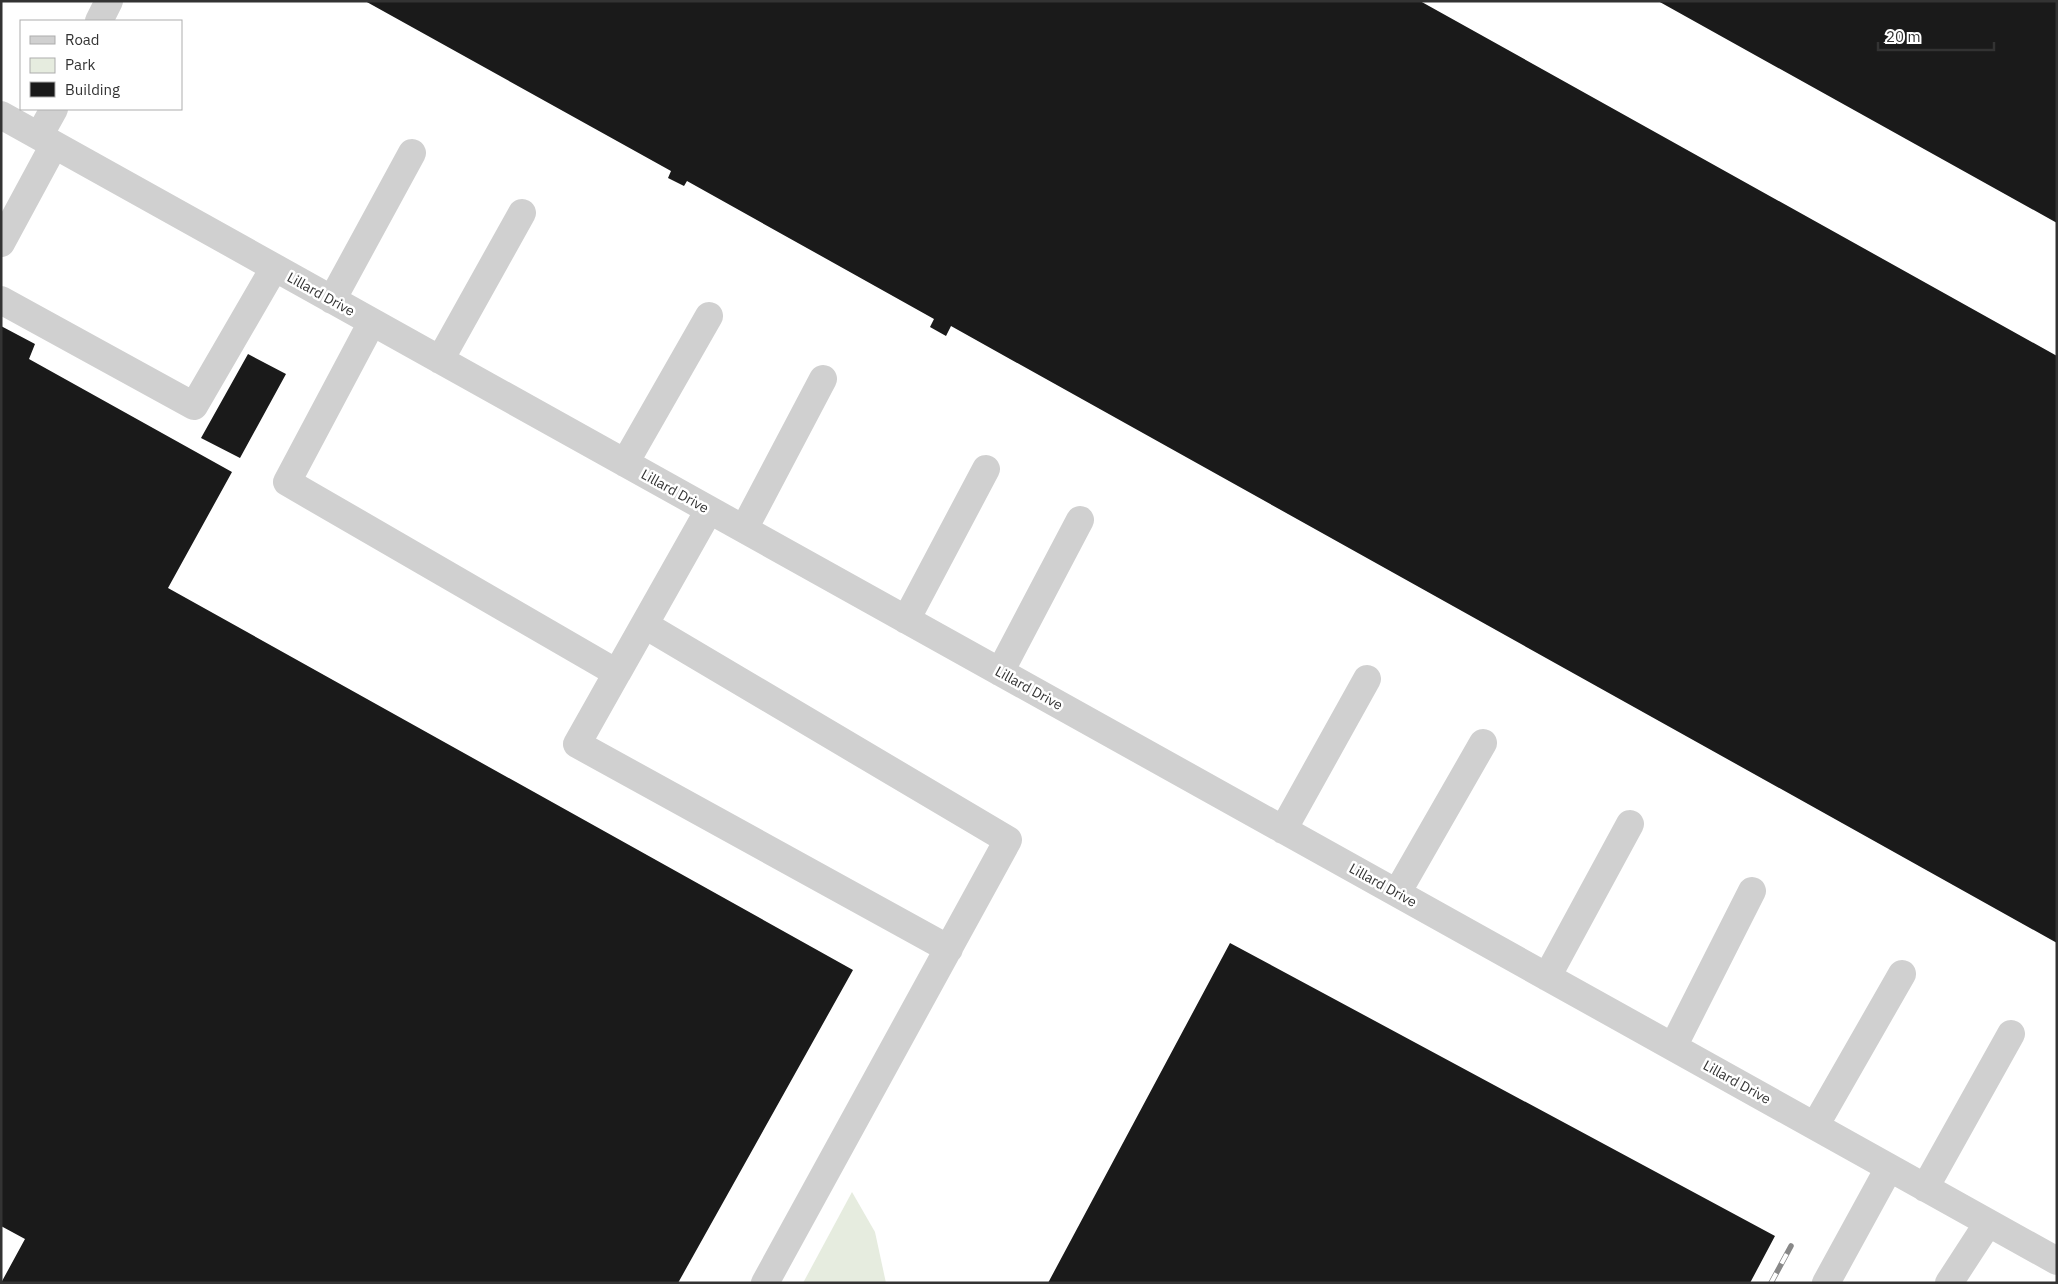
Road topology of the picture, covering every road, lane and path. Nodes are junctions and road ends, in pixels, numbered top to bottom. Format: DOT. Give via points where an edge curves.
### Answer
graph roads {
  1 [pos="109,1"];
  2 [pos="100,20"];
  3 [pos="54,110"];
  4 [pos="1,115"];
  5 [pos="47,140"];
  6 [pos="412,153"];
  7 [pos="522,213"];
  8 [pos="1,243"];
  9 [pos="274,268"];
  10 [pos="1,300"];
  11 [pos="332,300"];
  12 [pos="708,316"];
  13 [pos="372,322"];
  14 [pos="440,360"];
  15 [pos="823,379"];
  16 [pos="626,463"];
  17 [pos="986,469"];
  18 [pos="709,510"];
  19 [pos="1080,520"];
  20 [pos="744,529"];
  21 [pos="906,620"];
  22 [pos="644,625"];
  23 [pos="1000,672"];
  24 [pos="617,673"];
  25 [pos="1367,679"];
  26 [pos="1484,743"];
  27 [pos="1630,824"];
  28 [pos="1283,830"];
  29 [pos="1752,891"];
  30 [pos="1397,894"];
  31 [pos="949,949"];
  32 [pos="1902,974"];
  33 [pos="1547,977"];
  34 [pos="2011,1034"];
  35 [pos="1673,1047"];
  36 [pos="1814,1126"];
  37 [pos="1889,1168"];
  38 [pos="1925,1188"];
  39 [pos="1988,1223"];
  40 [pos="2057,1261"];
  41 [pos="766,1283"];
  42 [pos="1826,1283"];
  43 [pos="1949,1283"];
  1 -- 2 [label="street"];
  3 -- 5 [label="street"];
  4 -- 5 [label="street, Lillard Drive"];
  5 -- 8 [label="street"];
  5 -- 9 [label="street, Lillard Drive"];
  6 -- 11 [label="street"];
  7 -- 14 [label="street"];
  9 -- 10 [label="street" via="194,406"];
  9 -- 11 [label="street, Lillard Drive"];
  11 -- 13 [label="street, Lillard Drive"];
  12 -- 16 [label="street"];
  13 -- 14 [label="street, Lillard Drive"];
  13 -- 24 [label="street" via="287,482"];
  14 -- 16 [label="street, Lillard Drive"];
  15 -- 20 [label="street"];
  16 -- 18 [label="street, Lillard Drive"];
  17 -- 21 [label="street"];
  18 -- 20 [label="street, Lillard Drive"];
  18 -- 22 [label="street"];
  19 -- 23 [label="street"];
  20 -- 21 [label="street, Lillard Drive"];
  21 -- 23 [label="street, Lillard Drive"];
  22 -- 24 [label="street"];
  22 -- 31 [label="street" via="1008,840"];
  23 -- 28 [label="street, Lillard Drive"];
  24 -- 31 [label="street" via="577,744"];
  25 -- 28 [label="street"];
  26 -- 30 [label="street"];
  27 -- 33 [label="street"];
  28 -- 30 [label="street, Lillard Drive"];
  29 -- 35 [label="street"];
  30 -- 33 [label="street, Lillard Drive"];
  31 -- 41 [label="street"];
  32 -- 36 [label="street"];
  33 -- 35 [label="street, Lillard Drive"];
  34 -- 38 [label="street"];
  35 -- 36 [label="street, Lillard Drive"];
  36 -- 37 [label="street, Lillard Drive"];
  37 -- 38 [label="street, Lillard Drive"];
  37 -- 42 [label="street"];
  38 -- 39 [label="street, Lillard Drive"];
  39 -- 40 [label="street, Lillard Drive"];
  39 -- 43 [label="street"];
}
